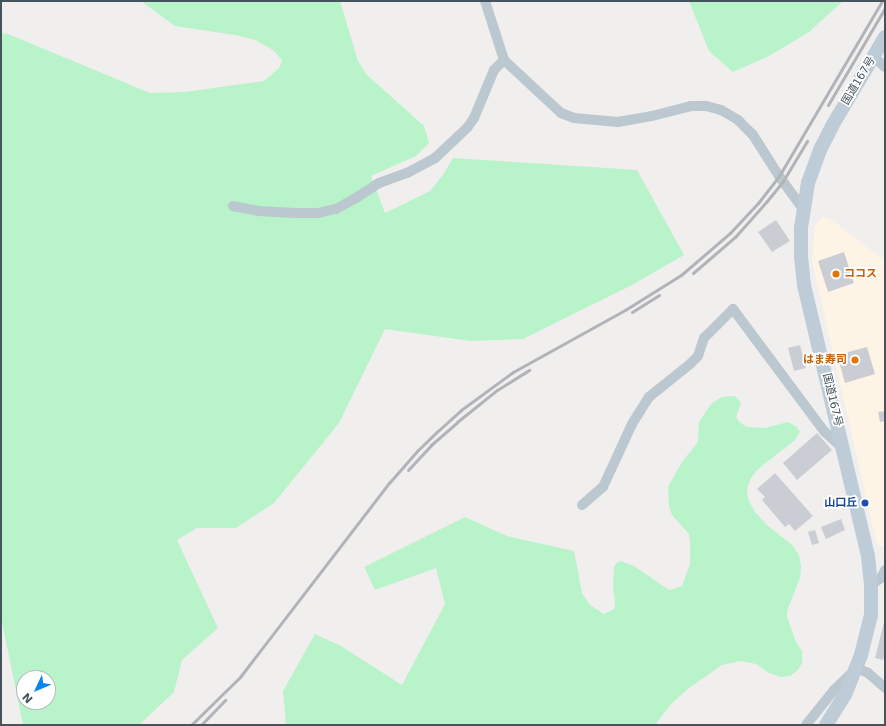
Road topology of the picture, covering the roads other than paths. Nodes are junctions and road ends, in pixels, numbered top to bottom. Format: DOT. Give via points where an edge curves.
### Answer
graph roads {
  1 [pos="485,1"];
  2 [pos="885,37"];
  3 [pos="873,56"];
  4 [pos="504,60"];
  5 [pos="885,67"];
  6 [pos="233,206"];
  7 [pos="803,208"];
  8 [pos="844,450"];
  9 [pos="582,505"];
  10 [pos="885,570"];
  11 [pos="872,585"];
  12 [pos="857,668"];
  13 [pos="885,688"];
  14 [pos="806,725"];
  15 [pos="826,725"];
  1 -- 4 [label="street"];
  2 -- 3 [label="street, 国道167号"];
  3 -- 5 [label="street"];
  3 -- 7 [label="street, 国道167号" via="821,148 812,168"];
  4 -- 6 [label="street" via="494,70 474,118 467,128 435,158 407,173 379,183 336,209 318,213 295,213 258,211"];
  4 -- 7 [label="street" via="561,113 570,118 618,122 691,106 721,110 738,120 753,135 778,176"];
  7 -- 8 [label="street, 国道167号" via="800,243 802,271"];
  8 -- 9 [label="street" via="824,431 733,309 704,338 698,356 649,397 632,424 603,488"];
  8 -- 11 [label="street, 国道167号"];
  10 -- 11 [label="street" via="881,578"];
  11 -- 12 [label="street, 国道167号" via="868,627"];
  12 -- 13 [label="street" via="868,673"];
  12 -- 14 [label="street" via="834,690"];
  12 -- 15 [label="street, 国道167号"];
}
